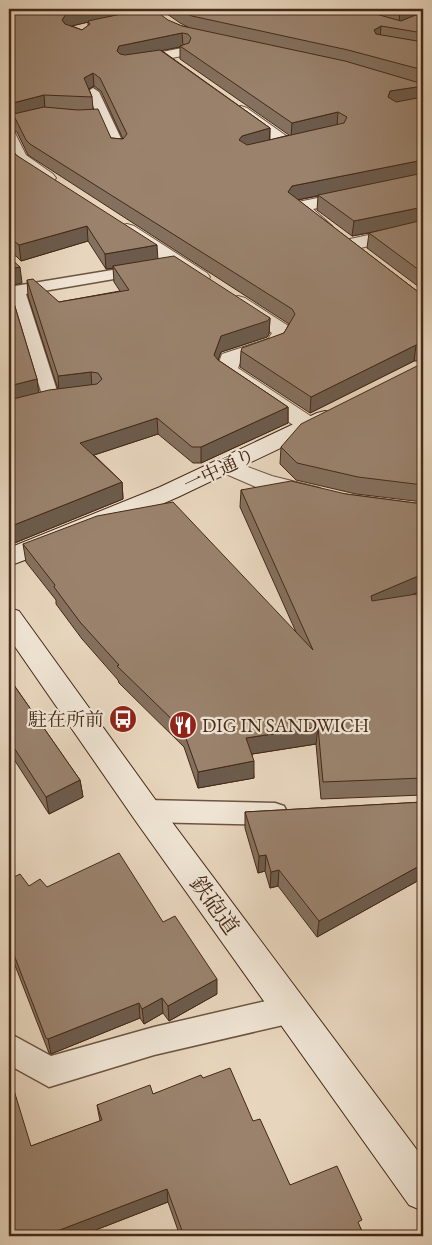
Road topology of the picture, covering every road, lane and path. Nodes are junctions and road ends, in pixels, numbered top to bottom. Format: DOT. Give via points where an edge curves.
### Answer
graph roads {
  1 [pos="196,36"];
  2 [pos="164,56"];
  3 [pos="126,63"];
  4 [pos="180,67"];
  5 [pos="93,92"];
  6 [pos="225,100"];
  7 [pos="104,117"];
  8 [pos="88,118"];
  9 [pos="9,136"];
  10 [pos="303,140"];
  11 [pos="286,144"];
  12 [pos="119,149"];
  13 [pos="267,149"];
  14 [pos="423,181"];
  15 [pos="58,185"];
  16 [pos="115,222"];
  17 [pos="423,228"];
  18 [pos="348,245"];
  19 [pos="370,261"];
  20 [pos="181,264"];
  21 [pos="23,274"];
  22 [pos="37,286"];
  23 [pos="13,291"];
  24 [pos="51,401"];
  25 [pos="342,410"];
  26 [pos="310,426"];
  27 [pos="227,466"];
  28 [pos="329,497"];
  29 [pos="9,557"];
  30 [pos="9,618"];
  31 [pos="146,811"];
  32 [pos="296,813"];
  33 [pos="292,1010"];
  34 [pos="9,1048"];
  35 [pos="423,1191"];
  1 -- 2 [label="street" via="228,43"];
  2 -- 3 [label="street"];
  2 -- 4 [label="street"];
  5 -- 7 [label="lane"];
  6 -- 11 [label="street"];
  7 -- 8 [label="lane"];
  7 -- 12 [label="lane"];
  9 -- 15 [label="street" via="19,158"];
  10 -- 11 [label="lane"];
  11 -- 13 [label="lane"];
  14 -- 18 [label="street" via="298,207"];
  16 -- 20 [label="street"];
  17 -- 18 [label="street"];
  18 -- 19 [label="street"];
  20 -- 22 [label="lane"];
  20 -- 26 [label="street" via="283,331 276,343 230,359 227,370"];
  21 -- 22 [label="lane"];
  22 -- 23 [label="lane"];
  23 -- 24 [label="lane"];
  25 -- 26 [label="street, 一中通り"];
  26 -- 27 [label="street, 一中通り"];
  27 -- 28 [label="street" via="265,482"];
  27 -- 29 [label="street, 一中通り"];
  30 -- 31 [label="street, 鉄砲道"];
  31 -- 32 [label="lane"];
  31 -- 33 [label="street, 鉄砲道"];
  33 -- 34 [label="lane" via="154,1040 49,1072"];
  33 -- 35 [label="street, 鉄砲道"];
}
